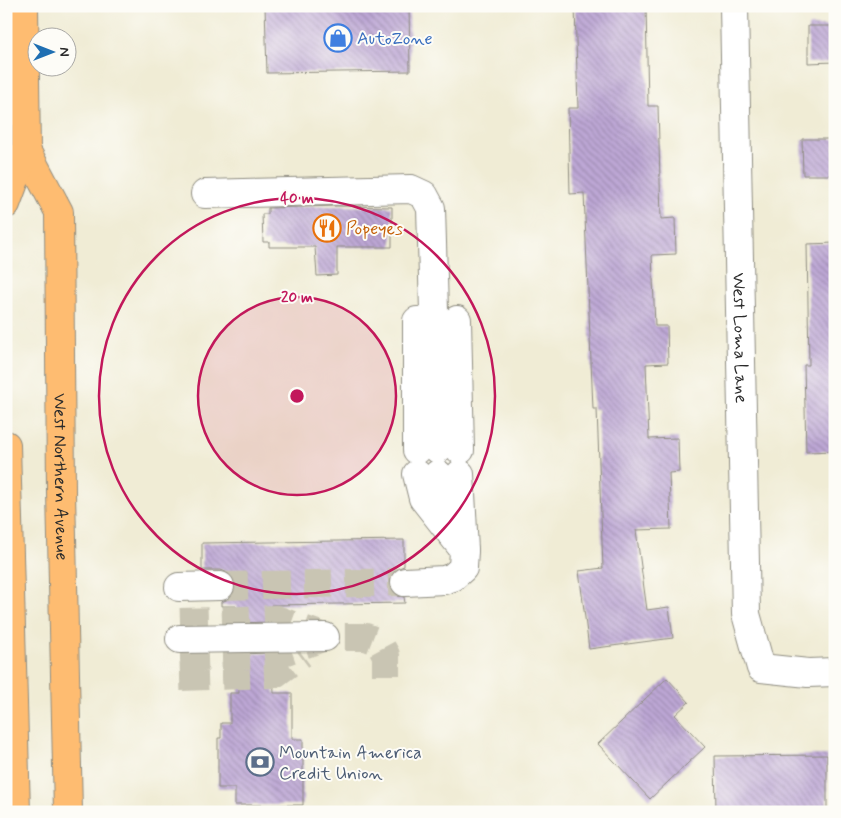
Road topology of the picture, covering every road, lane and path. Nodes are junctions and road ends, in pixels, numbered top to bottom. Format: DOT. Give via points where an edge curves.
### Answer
graph roads {
  1 [pos="24,6"];
  2 [pos="734,6"];
  3 [pos="26,150"];
  4 [pos="205,194"];
  5 [pos="6,204"];
  6 [pos="436,320"];
  7 [pos="6,445"];
  8 [pos="438,462"];
  9 [pos="8,566"];
  10 [pos="404,582"];
  11 [pos="220,586"];
  12 [pos="179,587"];
  13 [pos="325,636"];
  14 [pos="180,639"];
  15 [pos="9,664"];
  16 [pos="835,672"];
  17 [pos="13,797"];
  18 [pos="68,812"];
  1 -- 3 [label="main road, West Northern Avenue"];
  2 -- 16 [label="street, West Loma Lane" via="746,614 761,668"];
  3 -- 5 [label="main road, West Northern Avenue"];
  3 -- 18 [label="main road, West Northern Avenue" via="59,212"];
  4 -- 6 [label="street" via="411,189 424,195 431,208"];
  6 -- 8 [label="street"];
  6 -- 8 [label="street"];
  7 -- 9 [label="main road"];
  8 -- 10 [label="street" via="464,550 463,568 444,580"];
  9 -- 15 [label="main road"];
  11 -- 12 [label="street"];
  13 -- 14 [label="street"];
  15 -- 17 [label="main road"];
}
